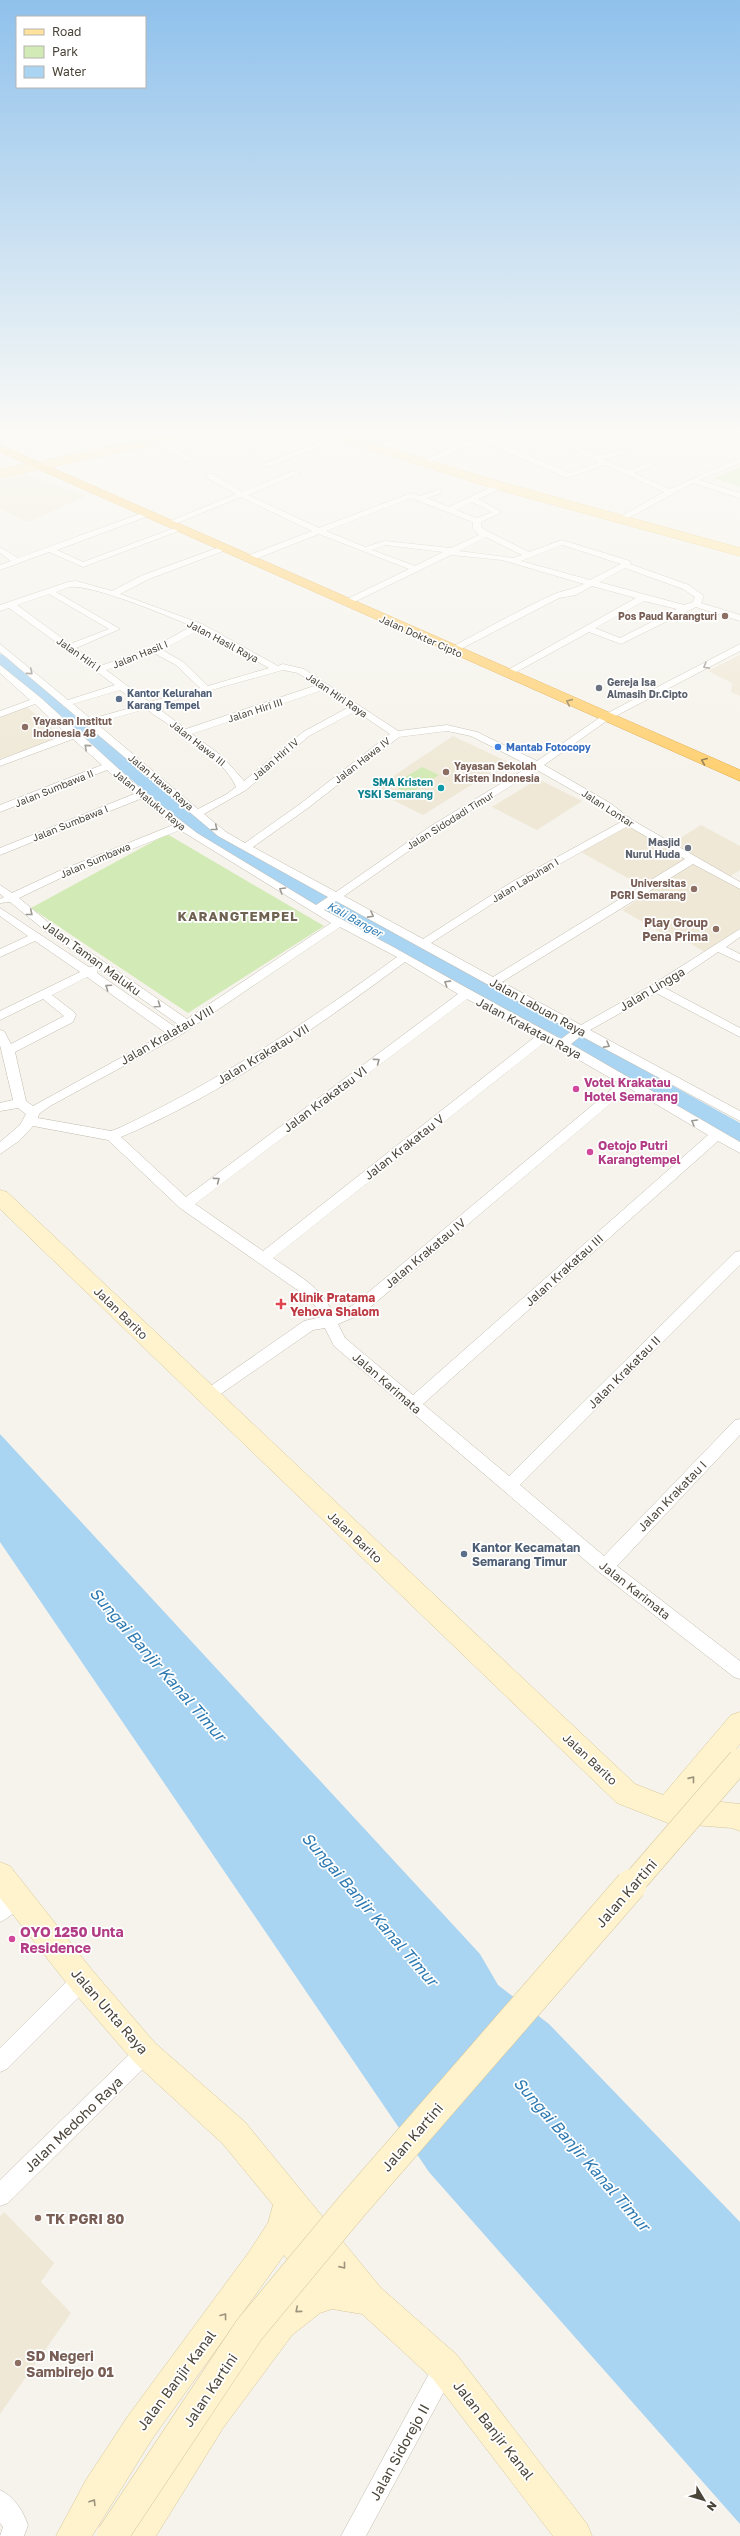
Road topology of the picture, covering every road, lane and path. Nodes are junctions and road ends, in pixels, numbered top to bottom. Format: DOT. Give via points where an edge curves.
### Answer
graph roads {
  1 [pos="58,547"];
  2 [pos="130,547"];
  3 [pos="276,547"];
  4 [pos="360,547"];
  5 [pos="371,547"];
  6 [pos="416,547"];
  7 [pos="460,547"];
  8 [pos="513,547"];
  9 [pos="548,547"];
  10 [pos="578,547"];
  11 [pos="723,547"];
  12 [pos="223,548"];
  13 [pos="0,549"];
  14 [pos="366,549"];
  15 [pos="51,550"];
  16 [pos="451,552"];
  17 [pos="740,552"];
  18 [pos="529,555"];
  19 [pos="247,559"];
  20 [pos="513,561"];
  21 [pos="18,562"];
  22 [pos="82,565"];
  23 [pos="624,565"];
  24 [pos="0,568"];
  25 [pos="416,569"];
  26 [pos="592,583"];
  27 [pos="68,585"];
  28 [pos="49,591"];
  29 [pos="113,594"];
  30 [pos="643,598"];
  31 [pos="346,603"];
  32 [pos="10,604"];
  33 [pos="696,604"];
  34 [pos="0,608"];
  35 [pos="685,608"];
  36 [pos="740,618"];
  37 [pos="199,626"];
  38 [pos="586,628"];
  39 [pos="0,647"];
  40 [pos="740,647"];
  41 [pos="69,648"];
  42 [pos="155,650"];
  43 [pos="453,650"];
  44 [pos="0,668"];
  45 [pos="275,668"];
  46 [pos="101,670"];
  47 [pos="507,674"];
  48 [pos="4,677"];
  49 [pos="122,686"];
  50 [pos="324,686"];
  51 [pos="205,688"];
  52 [pos="38,700"];
  53 [pos="67,703"];
  54 [pos="147,704"];
  55 [pos="355,708"];
  56 [pos="0,714"];
  57 [pos="77,714"];
  58 [pos="605,718"];
  59 [pos="60,719"];
  60 [pos="90,722"];
  61 [pos="185,733"];
  62 [pos="396,734"];
  63 [pos="73,735"];
  64 [pos="0,763"];
  65 [pos="109,766"];
  66 [pos="538,766"];
  67 [pos="740,776"];
  68 [pos="242,788"];
  69 [pos="141,795"];
  70 [pos="0,809"];
  71 [pos="197,813"];
  72 [pos="628,822"];
  73 [pos="180,826"];
  74 [pos="246,847"];
  75 [pos="0,852"];
  76 [pos="693,859"];
  77 [pos="740,886"];
  78 [pos="0,888"];
  79 [pos="335,897"];
  80 [pos="11,898"];
  81 [pos="0,902"];
  82 [pos="317,909"];
  83 [pos="0,912"];
  84 [pos="340,922"];
  85 [pos="740,932"];
  86 [pos="34,937"];
  87 [pos="424,943"];
  88 [pos="718,947"];
  89 [pos="0,953"];
  90 [pos="405,957"];
  91 [pos="740,958"];
  92 [pos="101,966"];
  93 [pos="87,973"];
  94 [pos="494,982"];
  95 [pos="656,988"];
  96 [pos="44,994"];
  97 [pos="466,994"];
  98 [pos="0,1016"];
  99 [pos="187,1025"];
  100 [pos="579,1031"];
  101 [pos="740,1032"];
  102 [pos="175,1033"];
  103 [pos="0,1034"];
  104 [pos="545,1035"];
  105 [pos="564,1043"];
  106 [pos="9,1050"];
  107 [pos="628,1083"];
  108 [pos="20,1103"];
  109 [pos="0,1107"];
  110 [pos="32,1116"];
  111 [pos="740,1118"];
  112 [pos="716,1135"];
  113 [pos="112,1136"];
  114 [pos="740,1148"];
  115 [pos="0,1150"];
  116 [pos="0,1197"];
  117 [pos="185,1204"];
  118 [pos="740,1256"];
  119 [pos="262,1259"];
  120 [pos="330,1321"];
  121 [pos="207,1396"];
  122 [pos="412,1405"];
  123 [pos="740,1425"];
  124 [pos="508,1487"];
  125 [pos="605,1567"];
  126 [pos="740,1671"];
  127 [pos="740,1724"];
  128 [pos="740,1760"];
  129 [pos="668,1810"];
  130 [pos="738,1814"];
  131 [pos="5,1895"];
  132 [pos="82,1980"];
  133 [pos="145,2053"];
  134 [pos="0,2062"];
  135 [pos="234,2133"];
  136 [pos="284,2192"];
  137 [pos="0,2195"];
  138 [pos="283,2227"];
  139 [pos="332,2293"];
  140 [pos="370,2299"];
  141 [pos="445,2367"];
  142 [pos="0,2502"];
  143 [pos="12,2536"];
  144 [pos="73,2536"];
  145 [pos="112,2536"];
  146 [pos="136,2536"];
  147 [pos="353,2536"];
  148 [pos="575,2536"];
  1 -- 15 [label="street"];
  2 -- 22 [label="street"];
  3 -- 19 [label="street"];
  4 -- 14 [label="street"];
  5 -- 14 [label="street"];
  6 -- 16 [label="street"];
  7 -- 16 [label="street"];
  8 -- 18 [label="street"];
  9 -- 18 [label="street"];
  10 -- 23 [label="street" via="627,564"];
  11 -- 17 [label="main road"];
  12 -- 19 [label="highway, Jalan Dokter Cipto"];
  12 -- 29 [label="street" via="146,577"];
  13 -- 21 [label="street"];
  14 -- 25 [label="street"];
  15 -- 21 [label="street"];
  15 -- 22 [label="street"];
  16 -- 20 [label="street"];
  16 -- 25 [label="street"];
  18 -- 20 [label="street"];
  19 -- 31 [label="highway, Jalan Dokter Cipto"];
  20 -- 26 [label="street"];
  21 -- 24 [label="street"];
  22 -- 27 [label="street" via="80,567 83,571"];
  23 -- 26 [label="street"];
  23 -- 33 [label="street" via="686,587 700,596"];
  25 -- 31 [label="street"];
  26 -- 30 [label="street"];
  26 -- 43 [label="street" via="570,594 557,596"];
  27 -- 28 [label="street"];
  27 -- 29 [label="street, Jalan Hasil Raya" via="79,585"];
  28 -- 32 [label="street"];
  28 -- 41 [label="street" via="115,628 112,632"];
  29 -- 37 [label="street, Jalan Hasil Raya"];
  30 -- 35 [label="street"];
  30 -- 38 [label="street"];
  31 -- 43 [label="highway, Jalan Dokter Cipto"];
  32 -- 34 [label="street"];
  32 -- 41 [label="street, Jalan Hiri I"];
  33 -- 35 [label="street"];
  33 -- 36 [label="street"];
  35 -- 38 [label="street" via="621,641"];
  37 -- 42 [label="street, Jalan Hasil I"];
  37 -- 45 [label="street, Jalan Hasil Raya"];
  38 -- 47 [label="street"];
  39 -- 53 [label="street, Jalan Hawa Raya, one-way"];
  40 -- 58 [label="street, Jalan Sidodadi Timur, one-way"];
  41 -- 46 [label="street, Jalan Hiri I"];
  42 -- 46 [label="street, Jalan Hasil I"];
  42 -- 51 [label="street" via="179,663"];
  43 -- 47 [label="highway, Jalan Dokter Cipto"];
  44 -- 48 [label="street, Jalan Maluku Raya"];
  45 -- 50 [label="street, Jalan Hiri Raya" via="295,669"];
  45 -- 51 [label="street, Jalan Hiri Raya"];
  46 -- 49 [label="street, Jalan Hiri I"];
  58 -- 47 [label="highway, Jalan Dokter Cipto, one-way"];
  48 -- 52 [label="street, Jalan Maluku Raya"];
  49 -- 53 [label="street"];
  49 -- 54 [label="street, Jalan Hiri I"];
  50 -- 55 [label="street, Jalan Hiri Raya"];
  50 -- 61 [label="street, Jalan Hiri III"];
  51 -- 54 [label="street, Jalan Hiri Raya"];
  52 -- 56 [label="street"];
  52 -- 59 [label="street, Jalan Maluku Raya"];
  53 -- 57 [label="street, Jalan Hawa Raya"];
  54 -- 60 [label="street, Jalan Hiri Raya"];
  54 -- 61 [label="street, Jalan Hawa III"];
  55 -- 62 [label="street, Jalan Hiri Raya"];
  55 -- 68 [label="street, Jalan Hiri IV" via="292,743"];
  57 -- 59 [label="street"];
  57 -- 60 [label="street, Jalan Hawa Raya"];
  58 -- 66 [label="street, Jalan Sidodadi Timur"];
  67 -- 58 [label="highway, Jalan Dokter Cipto, one-way"];
  59 -- 63 [label="street, Jalan Maluku Raya"];
  60 -- 71 [label="street, Jalan Hawa Raya"];
  61 -- 68 [label="street, Jalan Hawa III" via="219,758 237,777"];
  62 -- 66 [label="street, Jalan Hawa IV" via="431,728 460,730 492,742"];
  62 -- 74 [label="street, Jalan Hawa IV" via="304,806"];
  63 -- 64 [label="street"];
  65 -- 63 [label="street, Jalan Maluku Raya, one-way"];
  65 -- 69 [label="street, Jalan Maluku Raya"];
  65 -- 70 [label="street, Jalan Sumbawa II"];
  66 -- 72 [label="street, Jalan Lontar" via="606,804"];
  66 -- 79 [label="street, Jalan Sidodadi Timur" via="435,828"];
  68 -- 71 [label="street, Jalan Hiri IV"];
  69 -- 73 [label="street, Jalan Maluku Raya"];
  69 -- 75 [label="street, Jalan Sumbawa I"];
  71 -- 74 [label="street, Jalan Hawa Raya, one-way" via="222,834"];
  72 -- 76 [label="street, Jalan Lontar"];
  72 -- 87 [label="street, Jalan Labuhan I" via="516,884"];
  73 -- 80 [label="street, Jalan Sumbawa"];
  82 -- 73 [label="street, Jalan Maluku Raya, one-way"];
  74 -- 79 [label="street, Jalan Hawa Raya"];
  76 -- 77 [label="street, Jalan Lontar"];
  76 -- 94 [label="street"];
  78 -- 80 [label="street, Jalan Taman Maluku"];
  79 -- 82 [label="street, Jalan Sidodadi Timur"];
  79 -- 87 [label="street, Jalan Labuan Raya, one-way"];
  80 -- 81 [label="street, Jalan Sumbawa"];
  80 -- 92 [label="street, Jalan Taman Maluku, one-way"];
  82 -- 84 [label="street, Jalan Krakatau Raya"];
  83 -- 86 [label="street, Jalan Taman Maluku"];
  84 -- 90 [label="street, Jalan Krakatau Raya"];
  84 -- 99 [label="street, Jalan Kralatau VIII"];
  85 -- 88 [label="street, Jalan Lingga"];
  86 -- 89 [label="street"];
  86 -- 93 [label="street, Jalan Taman Maluku"];
  87 -- 94 [label="street, Jalan Labuan Raya"];
  88 -- 91 [label="street"];
  88 -- 95 [label="street, Jalan Lingga"];
  97 -- 90 [label="street, Jalan Krakatau Raya, one-way"];
  90 -- 113 [label="street, Jalan Krakatau VII" via="315,1022 262,1056 137,1126"];
  92 -- 93 [label="street"];
  92 -- 99 [label="street, Jalan Taman Maluku, one-way"];
  93 -- 96 [label="street"];
  102 -- 93 [label="street, Jalan Taman Maluku, one-way"];
  94 -- 100 [label="street, Jalan Labuan Raya"];
  95 -- 100 [label="street, Jalan Lingga"];
  95 -- 101 [label="street"];
  96 -- 98 [label="street"];
  96 -- 106 [label="street" via="68,1011 69,1019"];
  97 -- 104 [label="street, Jalan Krakatau Raya"];
  117 -- 97 [label="street, Jalan Krakatau VI, one-way"];
  99 -- 102 [label="street, Jalan Kralatau VIII"];
  100 -- 105 [label="street, Jalan Lingga"];
  100 -- 111 [label="street, Jalan Labuan Raya, one-way"];
  102 -- 110 [label="street, Jalan Kralatau VIII" via="46,1103"];
  103 -- 106 [label="street"];
  104 -- 105 [label="street, Jalan Krakatau Raya"];
  104 -- 119 [label="street, Jalan Krakatau V"];
  105 -- 107 [label="street, Jalan Krakatau Raya"];
  106 -- 108 [label="street"];
  112 -- 107 [label="street, Jalan Krakatau Raya, one-way"];
  107 -- 120 [label="street, Jalan Krakatau IV" via="357,1310"];
  108 -- 109 [label="street"];
  108 -- 110 [label="street"];
  110 -- 113 [label="street"];
  110 -- 115 [label="street, Jalan Kralatau VIII"];
  112 -- 114 [label="street, Jalan Krakatau Raya"];
  112 -- 122 [label="street, Jalan Krakatau III"];
  113 -- 117 [label="street, Jalan Karimata"];
  116 -- 121 [label="street, Jalan Barito"];
  117 -- 119 [label="street, Jalan Karimata"];
  118 -- 124 [label="street, Jalan Krakatau II"];
  119 -- 120 [label="street, Jalan Karimata" via="311,1292 322,1304"];
  120 -- 121 [label="street, Jalan Krakatau IV" via="309,1325"];
  120 -- 122 [label="street, Jalan Karimata" via="339,1342"];
  121 -- 129 [label="street, Jalan Barito" via="626,1794"];
  122 -- 124 [label="street, Jalan Karimata"];
  123 -- 125 [label="street, Jalan Krakatau I"];
  124 -- 125 [label="street, Jalan Karimata"];
  125 -- 126 [label="street, Jalan Karimata"];
  129 -- 127 [label="street, one-way"];
  128 -- 145 [label="street, Jalan Kartini, bridge" via="352,2206 249,2330"];
  129 -- 130 [label="street, Jalan Barito"];
  131 -- 132 [label="street, Jalan Unta Raya"];
  132 -- 133 [label="street, Jalan Unta Raya"];
  132 -- 134 [label="street"];
  133 -- 135 [label="street, Jalan Unta Raya"];
  133 -- 137 [label="street, Jalan Medoho Raya"];
  135 -- 136 [label="street, Jalan Banjir Kanal"];
  136 -- 138 [label="street"];
  136 -- 140 [label="street, Jalan Banjir Kanal, one-way"];
  138 -- 139 [label="street"];
  144 -- 138 [label="street, Jalan Banjir Kanal, one-way" via="133,2437 241,2294"];
  139 -- 140 [label="street"];
  139 -- 146 [label="street, one-way" via="311,2299 282,2324 211,2416"];
  140 -- 141 [label="street, Jalan Banjir Kanal"];
  141 -- 147 [label="street, Jalan Sidorejo II"];
  141 -- 148 [label="street, Jalan Banjir Kanal"];
  142 -- 143 [label="street" via="16,2525"];
}
